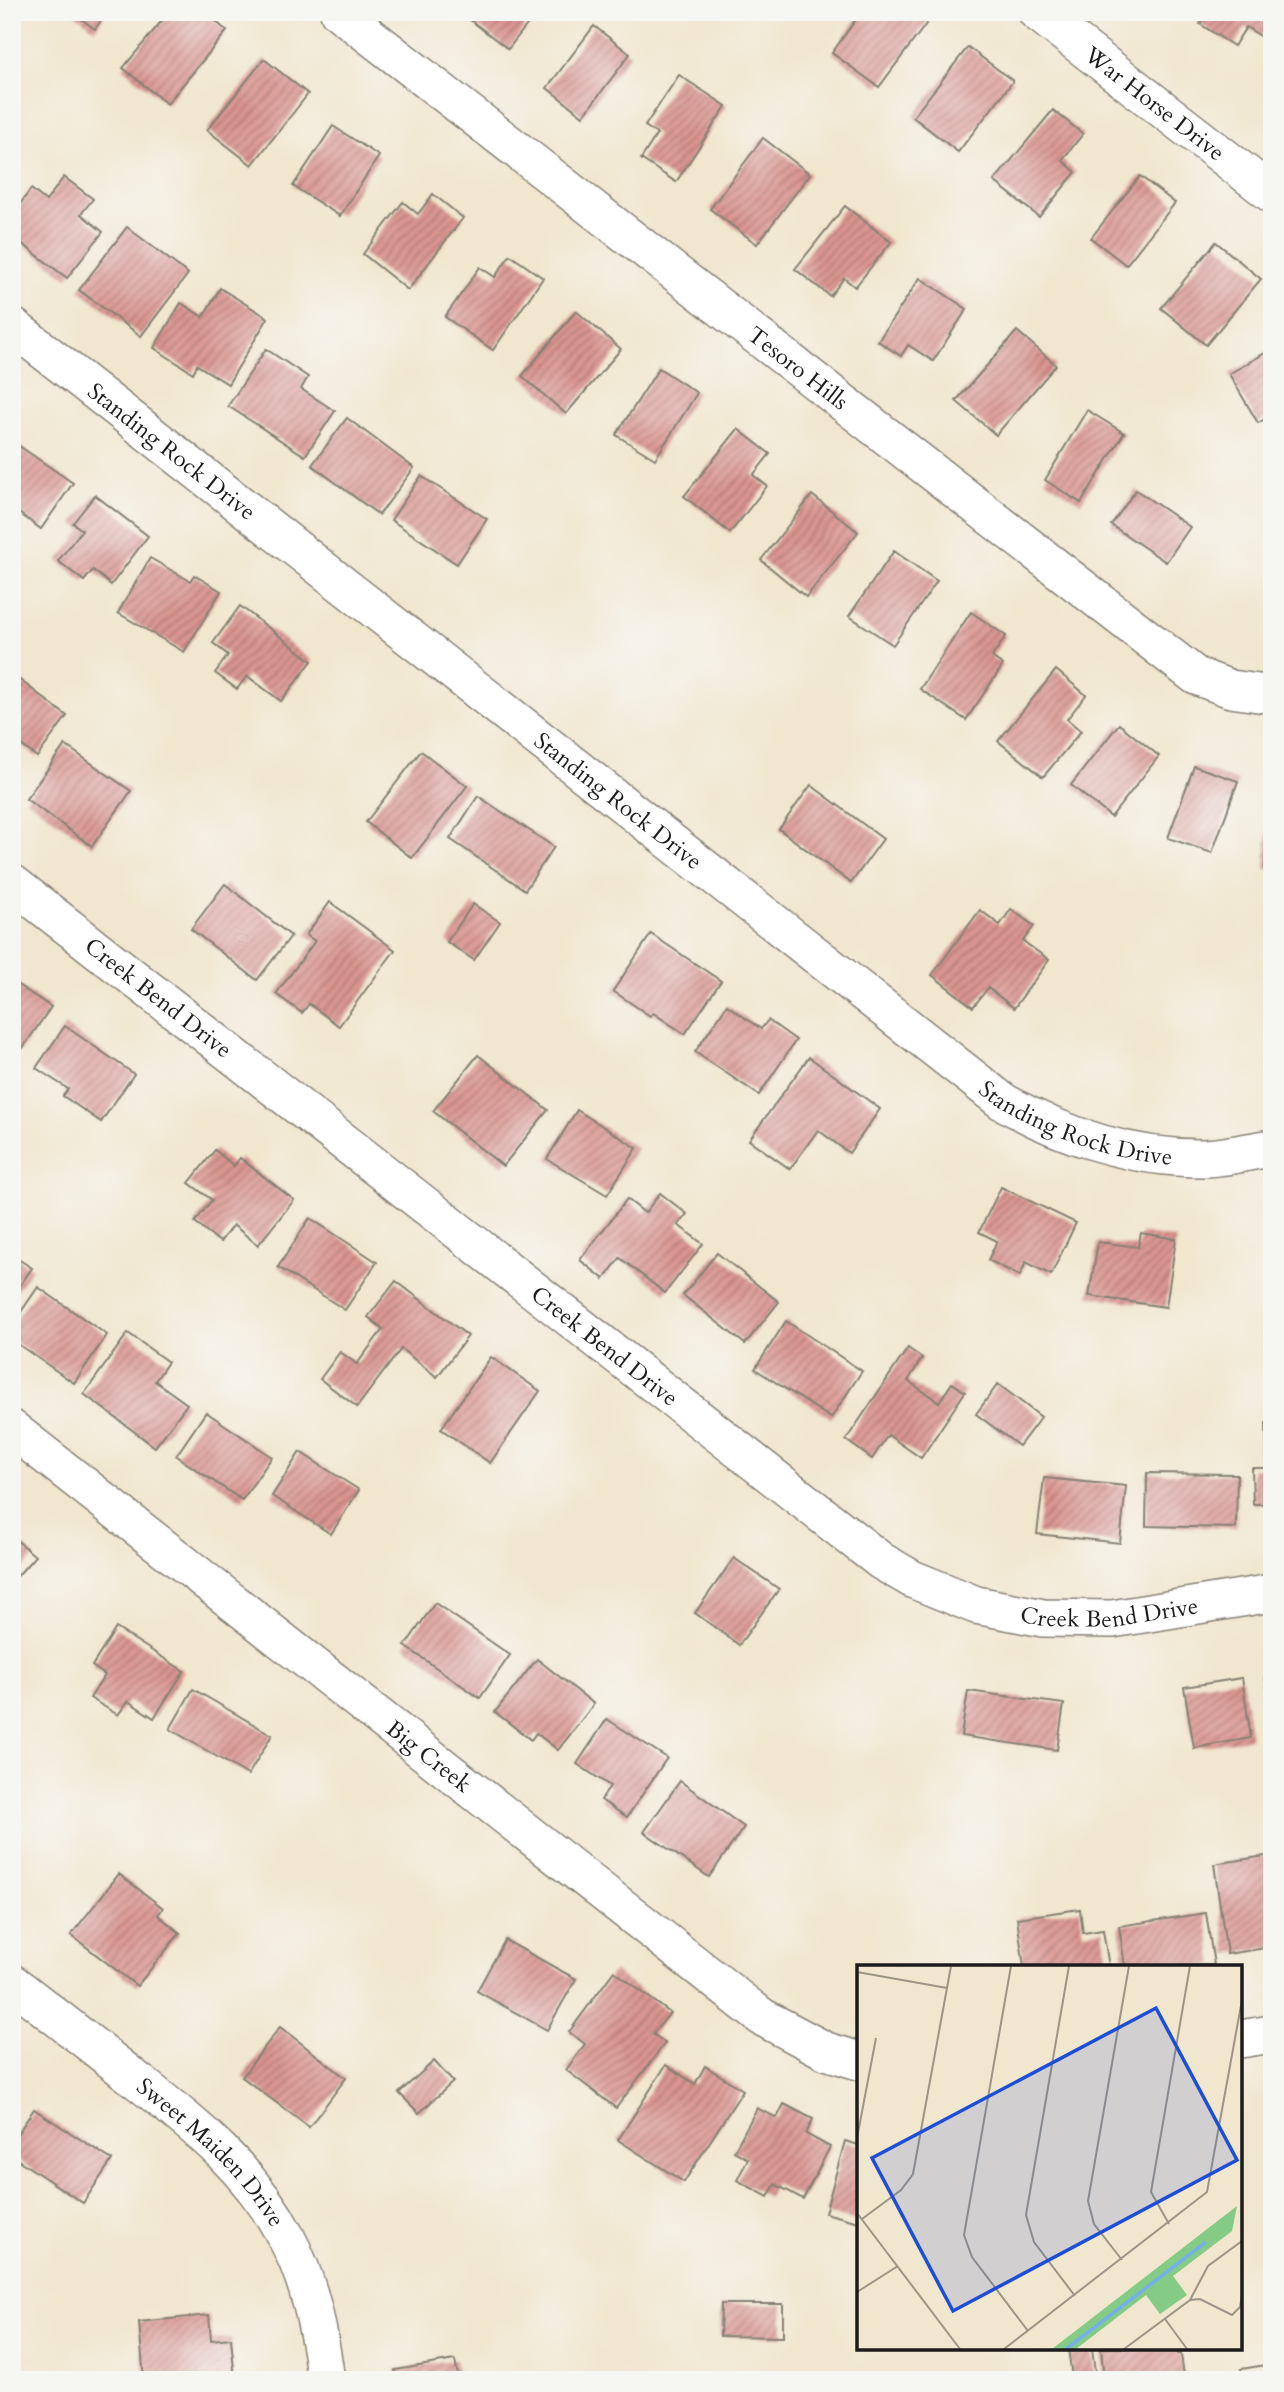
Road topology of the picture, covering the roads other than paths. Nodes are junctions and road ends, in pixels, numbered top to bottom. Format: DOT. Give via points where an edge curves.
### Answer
graph roads {
  1 [pos="339,12"];
  2 [pos="1037,12"];
  3 [pos="1272,194"];
  4 [pos="12,326"];
  5 [pos="1272,695"];
  6 [pos="12,883"];
  7 [pos="1272,1148"];
  8 [pos="12,1429"];
  9 [pos="1272,1593"];
  10 [pos="12,1983"];
  11 [pos="1272,2034"];
  12 [pos="1242,2039"];
  13 [pos="857,2060"];
  14 [pos="326,2380"];
  1 -- 5 [label="street, Tesoro Hills" via="1196,676 1231,689"];
  2 -- 3 [label="street, War Horse Drive"];
  4 -- 7 [label="street, Standing Rock Drive" via="1002,1101 1065,1133 1166,1155 1204,1158"];
  6 -- 9 [label="street, Creek Bend Drive" via="881,1561 912,1579 976,1605 1043,1618 1112,1619"];
  8 -- 13 [label="street, Big Creek" via="762,2017 826,2051"];
  10 -- 14 [label="street, Sweet Maiden Drive" via="195,2126 248,2178 288,2239 302,2273 314,2308"];
  11 -- 12 [label="street"];
}
